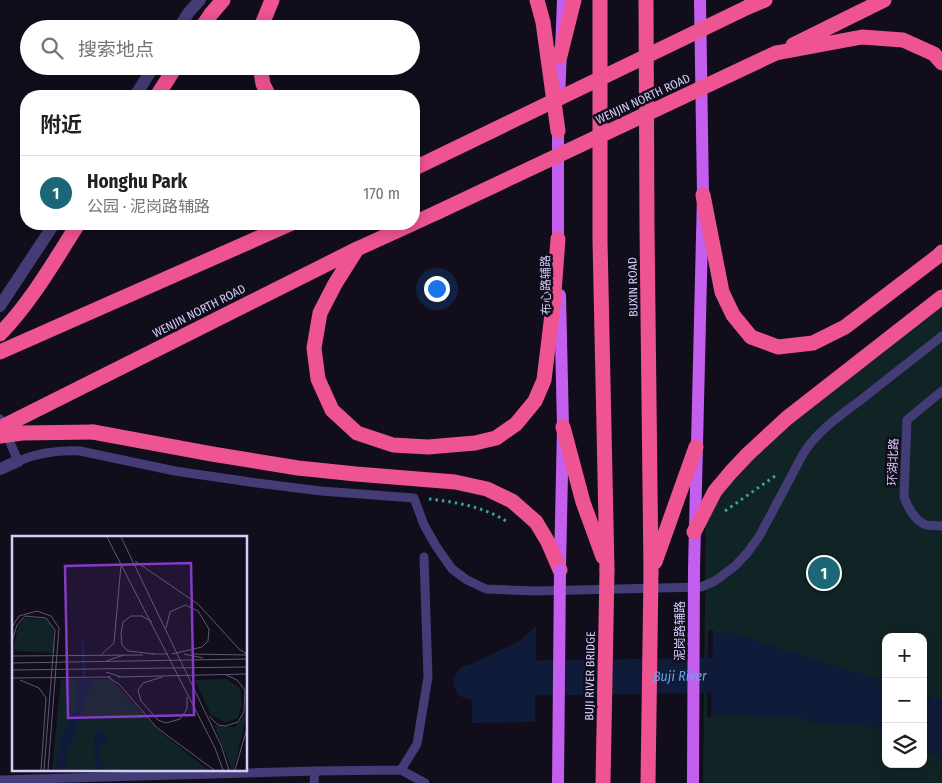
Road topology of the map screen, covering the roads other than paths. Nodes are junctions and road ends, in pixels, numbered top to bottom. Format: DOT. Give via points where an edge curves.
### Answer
graph roads {
  1 [pos="200,0"];
  2 [pos="223,0"];
  3 [pos="272,0"];
  4 [pos="537,0"];
  5 [pos="563,0"];
  6 [pos="574,0"];
  7 [pos="600,0"];
  8 [pos="646,0"];
  9 [pos="700,0"];
  10 [pos="765,0"];
  11 [pos="884,0"];
  12 [pos="184,20"];
  13 [pos="207,20"];
  14 [pos="264,20"];
  15 [pos="776,53"];
  16 [pos="560,56"];
  17 [pos="942,63"];
  18 [pos="148,75"];
  19 [pos="170,75"];
  20 [pos="262,75"];
  21 [pos="139,90"];
  22 [pos="161,90"];
  23 [pos="266,90"];
  24 [pos="558,131"];
  25 [pos="420,166"];
  26 [pos="702,195"];
  27 [pos="420,220"];
  28 [pos="50,230"];
  29 [pos="74,230"];
  30 [pos="276,230"];
  31 [pos="398,230"];
  32 [pos="558,239"];
  33 [pos="357,249"];
  34 [pos="942,252"];
  35 [pos="942,297"];
  36 [pos="0,306"];
  37 [pos="0,334"];
  38 [pos="942,336"];
  39 [pos="0,352"];
  40 [pos="942,391"];
  41 [pos="0,419"];
  42 [pos="563,427"];
  43 [pos="0,428"];
  44 [pos="0,436"];
  45 [pos="696,447"];
  46 [pos="18,461"];
  47 [pos="0,469"];
  48 [pos="942,526"];
  49 [pos="694,532"];
  50 [pos="424,557"];
  51 [pos="560,570"];
  52 [pos="607,570"];
  53 [pos="651,573"];
  54 [pos="401,770"];
  55 [pos="314,771"];
  56 [pos="0,780"];
  57 [pos="314,783"];
  58 [pos="425,783"];
  59 [pos="558,783"];
  60 [pos="603,783"];
  61 [pos="648,783"];
  62 [pos="694,783"];
  1 -- 12 [label="street"];
  2 -- 13 [label="highway"];
  3 -- 14 [label="highway"];
  4 -- 24 [label="highway"];
  5 -- 16 [label="main road, 布心路辅路"];
  6 -- 16 [label="highway"];
  7 -- 52 [label="highway" via="600,240"];
  8 -- 53 [label="highway, BUXIN ROAD"];
  9 -- 26 [label="main road"];
  10 -- 25 [label="highway, bridge"];
  11 -- 15 [label="highway, WENJIN NORTH ROAD"];
  15 -- 17 [label="highway" via="862,37 903,40 934,54"];
  15 -- 27 [label="highway, WENJIN NORTH ROAD, bridge"];
  16 -- 24 [label="main road, 布心路辅路"];
  18 -- 21 [label="street"];
  19 -- 22 [label="highway"];
  20 -- 23 [label="highway"];
  24 -- 32 [label="main road, 布心路辅路"];
  26 -- 34 [label="highway" via="722,292 733,315 751,337 778,347 813,343 845,327"];
  26 -- 45 [label="main road"];
  28 -- 36 [label="street"];
  29 -- 37 [label="highway" via="44,278"];
  30 -- 39 [label="highway, bridge"];
  31 -- 33 [label="highway, WENJIN NORTH ROAD, bridge"];
  32 -- 33 [label="highway" via="544,380 536,401 516,424 496,438 428,447 393,445 357,433 332,410 318,379 314,348 320,313"];
  32 -- 42 [label="main road, 布心路辅路"];
  33 -- 43 [label="highway, WENJIN NORTH ROAD, bridge"];
  35 -- 49 [label="highway" via="787,418 748,454 715,491"];
  38 -- 46 [label="lane" via="817,435 801,457 748,552 715,581 700,587 486,589 452,569 424,525 414,498 321,492 257,483 175,471 80,451 49,452"];
  40 -- 48 [label="lane, 环湖北路" via="907,420 904,496 913,516 925,525"];
  41 -- 46 [label="lane"];
  42 -- 51 [label="main road, 布心路辅路"];
  42 -- 52 [label="highway" via="583,502"];
  44 -- 51 [label="highway, bridge" via="93,432 298,468 455,482 487,489 512,501 536,522"];
  45 -- 49 [label="main road"];
  45 -- 53 [label="highway"];
  46 -- 47 [label="street"];
  49 -- 62 [label="main road, 泥岗路辅路, bridge"];
  50 -- 54 [label="lane" via="428,677 417,744"];
  51 -- 59 [label="main road, bridge"];
  52 -- 60 [label="highway, BUJI RIVER BRIDGE, bridge"];
  53 -- 61 [label="highway, bridge"];
  54 -- 55 [label="lane"];
  54 -- 58 [label="lane"];
  55 -- 56 [label="lane"];
  55 -- 57 [label="lane"];
}
